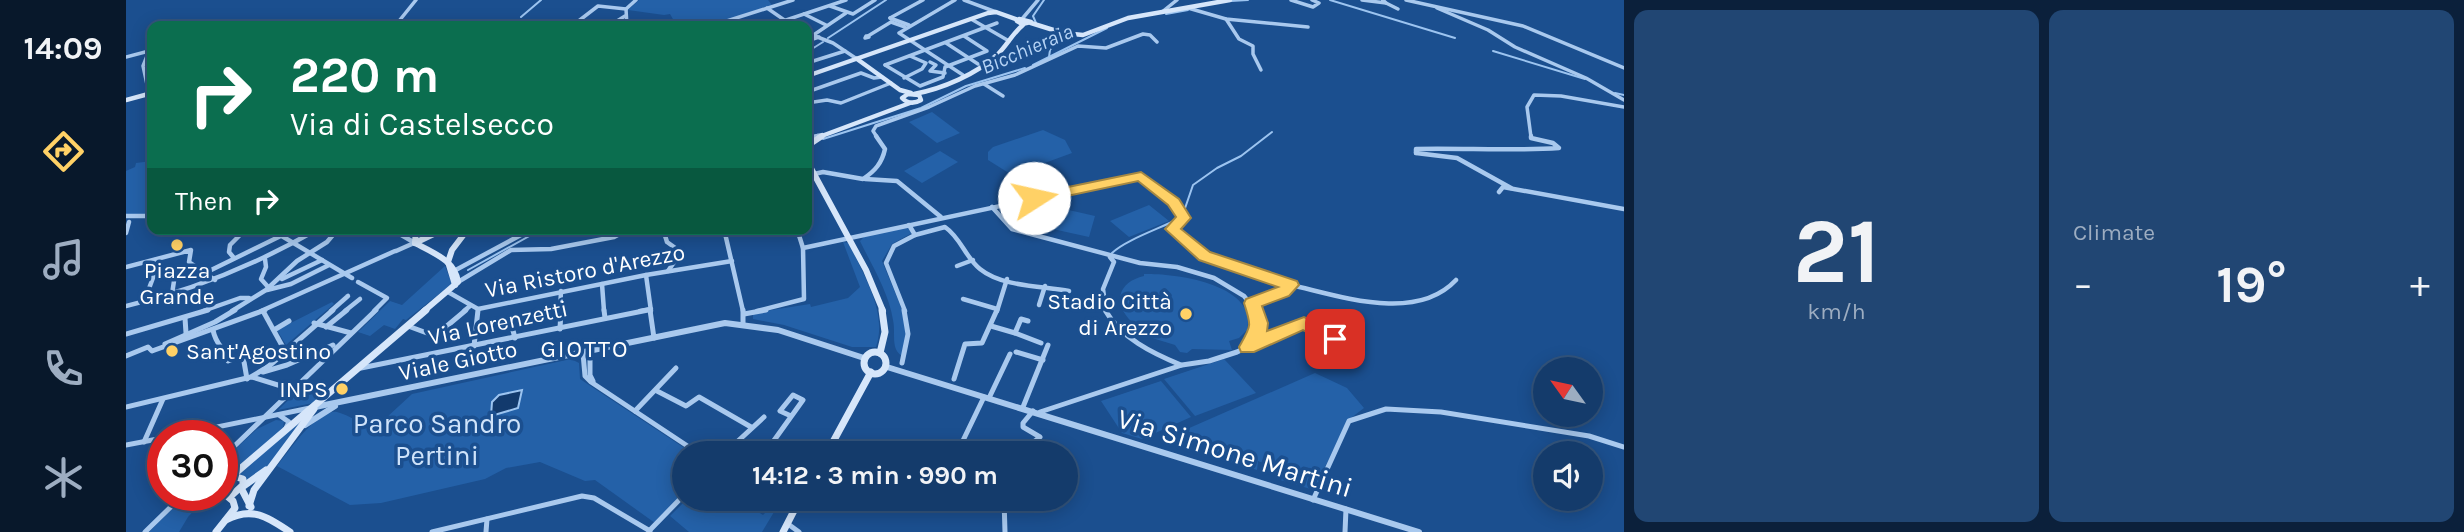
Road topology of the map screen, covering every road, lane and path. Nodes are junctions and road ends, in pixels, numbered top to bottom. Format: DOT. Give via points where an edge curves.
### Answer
graph roads {
  1 [pos="416,0"];
  2 [pos="636,0"];
  3 [pos="793,0"];
  4 [pos="846,0"];
  5 [pos="875,0"];
  6 [pos="923,0"];
  7 [pos="953,0"];
  8 [pos="964,0"];
  9 [pos="1038,0"];
  10 [pos="1177,0"];
  11 [pos="1230,0"];
  12 [pos="1291,0"];
  13 [pos="1312,0"];
  14 [pos="1362,0"];
  15 [pos="1406,0"];
  16 [pos="1384,2"];
  17 [pos="830,6"];
  18 [pos="1433,6"];
  19 [pos="1313,7"];
  20 [pos="767,8"];
  21 [pos="626,9"];
  22 [pos="1190,9"];
  23 [pos="1398,9"];
  24 [pos="1321,10"];
  25 [pos="996,12"];
  26 [pos="1161,12"];
  27 [pos="847,13"];
  28 [pos="804,14"];
  29 [pos="625,16"];
  30 [pos="971,19"];
  31 [pos="1226,19"];
  32 [pos="784,20"];
  33 [pos="891,20"];
  34 [pos="400,21"];
  35 [pos="578,21"];
  36 [pos="617,21"];
  37 [pos="626,21"];
  38 [pos="727,21"];
  39 [pos="1023,22"];
  40 [pos="997,23"];
  41 [pos="827,26"];
  42 [pos="907,26"];
  43 [pos="1308,27"];
  44 [pos="986,28"];
  45 [pos="812,36"];
  46 [pos="870,36"];
  47 [pos="964,36"];
  48 [pos="909,40"];
  49 [pos="1009,41"];
  50 [pos="1157,42"];
  51 [pos="945,43"];
  52 [pos="925,50"];
  53 [pos="845,51"];
  54 [pos="147,52"];
  55 [pos="147,53"];
  56 [pos="868,55"];
  57 [pos="909,56"];
  58 [pos="126,57"];
  59 [pos="969,58"];
  60 [pos="857,59"];
  61 [pos="938,59"];
  62 [pos="812,61"];
  63 [pos="847,62"];
  64 [pos="928,63"];
  65 [pos="863,64"];
  66 [pos="978,64"];
  67 [pos="949,66"];
  68 [pos="1624,68"];
  69 [pos="1261,70"];
  70 [pos="945,73"];
  71 [pos="812,74"];
  72 [pos="963,75"];
  73 [pos="882,77"];
  74 [pos="147,78"];
  75 [pos="904,78"];
  76 [pos="891,83"];
  77 [pos="983,83"];
  78 [pos="900,90"];
  79 [pos="812,91"];
  80 [pos="927,92"];
  81 [pos="147,94"];
  82 [pos="913,94"];
  83 [pos="1003,96"];
  84 [pos="921,99"];
  85 [pos="126,100"];
  86 [pos="906,100"];
  87 [pos="1624,100"];
  88 [pos="812,102"];
  89 [pos="1624,107"];
  90 [pos="812,140"];
  91 [pos="812,166"];
  92 [pos="823,172"];
  93 [pos="813,174"];
  94 [pos="863,179"];
  95 [pos="1512,189"];
  96 [pos="1499,192"];
  97 [pos="994,207"];
  98 [pos="1624,209"];
  99 [pos="147,217"];
  100 [pos="942,218"];
  101 [pos="127,220"];
  102 [pos="909,225"];
  103 [pos="126,233"];
  104 [pos="240,235"];
  105 [pos="308,235"];
  106 [pos="333,235"];
  107 [pos="401,235"];
  108 [pos="416,235"];
  109 [pos="432,235"];
  110 [pos="463,235"];
  111 [pos="521,235"];
  112 [pos="618,235"];
  113 [pos="665,235"];
  114 [pos="726,235"];
  115 [pos="799,235"];
  116 [pos="915,235"];
  117 [pos="282,236"];
  118 [pos="850,238"];
  119 [pos="294,243"];
  120 [pos="415,243"];
  121 [pos="803,248"];
  122 [pos="310,252"];
  123 [pos="1103,253"];
  124 [pos="234,258"];
  125 [pos="265,259"];
  126 [pos="155,260"];
  127 [pos="323,260"];
  128 [pos="973,260"];
  129 [pos="732,261"];
  130 [pos="447,262"];
  131 [pos="330,264"];
  132 [pos="957,266"];
  133 [pos="126,267"];
  134 [pos="176,268"];
  135 [pos="454,271"];
  136 [pos="668,271"];
  137 [pos="205,274"];
  138 [pos="345,274"];
  139 [pos="646,275"];
  140 [pos="352,278"];
  141 [pos="1007,279"];
  142 [pos="215,280"];
  143 [pos="279,280"];
  144 [pos="1456,280"];
  145 [pos="358,282"];
  146 [pos="457,284"];
  147 [pos="602,284"];
  148 [pos="1291,285"];
  149 [pos="1045,286"];
  150 [pos="268,289"];
  151 [pos="561,291"];
  152 [pos="1069,291"];
  153 [pos="448,292"];
  154 [pos="172,294"];
  155 [pos="348,296"];
  156 [pos="250,298"];
  157 [pos="360,299"];
  158 [pos="963,299"];
  159 [pos="144,302"];
  160 [pos="1252,303"];
  161 [pos="1039,305"];
  162 [pos="126,306"];
  163 [pos="470,306"];
  164 [pos="478,309"];
  165 [pos="651,309"];
  166 [pos="997,309"];
  167 [pos="263,311"];
  168 [pos="744,314"];
  169 [pos="185,318"];
  170 [pos="605,318"];
  171 [pos="289,321"];
  172 [pos="1028,321"];
  173 [pos="314,323"];
  174 [pos="511,323"];
  175 [pos="743,323"];
  176 [pos="408,326"];
  177 [pos="990,326"];
  178 [pos="326,327"];
  179 [pos="560,329"];
  180 [pos="213,330"];
  181 [pos="274,330"];
  182 [pos="1344,332"];
  183 [pos="186,333"];
  184 [pos="1015,333"];
  185 [pos="126,334"];
  186 [pos="352,334"];
  187 [pos="515,338"];
  188 [pos="654,338"];
  189 [pos="1041,343"];
  190 [pos="332,345"];
  191 [pos="1048,345"];
  192 [pos="474,346"];
  193 [pos="1247,347"];
  194 [pos="152,349"];
  195 [pos="285,351"];
  196 [pos="587,352"];
  197 [pos="880,353"];
  198 [pos="126,356"];
  199 [pos="864,358"];
  200 [pos="1043,360"];
  201 [pos="902,363"];
  202 [pos="1182,365"];
  203 [pos="887,367"];
  204 [pos="676,368"];
  205 [pos="357,369"];
  206 [pos="871,372"];
  207 [pos="258,373"];
  208 [pos="249,378"];
  209 [pos="954,379"];
  210 [pos="295,390"];
  211 [pos="333,390"];
  212 [pos="657,391"];
  213 [pos="987,397"];
  214 [pos="163,399"];
  215 [pos="344,402"];
  216 [pos="126,407"];
  217 [pos="315,407"];
  218 [pos="1023,407"];
  219 [pos="635,411"];
  220 [pos="1037,411"];
  221 [pos="278,414"];
  222 [pos="791,416"];
  223 [pos="266,417"];
  224 [pos="764,417"];
  225 [pos="238,423"];
  226 [pos="303,427"];
  227 [pos="751,427"];
  228 [pos="284,432"];
  229 [pos="147,441"];
  230 [pos="680,441"];
  231 [pos="736,441"];
  232 [pos="773,441"];
  233 [pos="834,441"];
  234 [pos="963,441"];
  235 [pos="1036,441"];
  236 [pos="144,442"];
  237 [pos="238,443"];
  238 [pos="126,445"];
  239 [pos="1624,447"];
  240 [pos="272,464"];
  241 [pos="238,471"];
  242 [pos="238,478"];
  243 [pos="238,488"];
  244 [pos="241,488"];
  245 [pos="1313,500"];
  246 [pos="252,508"];
  247 [pos="672,508"];
  248 [pos="1346,509"];
  249 [pos="167,511"];
  250 [pos="233,511"];
  251 [pos="794,511"];
  252 [pos="1005,511"];
  253 [pos="486,519"];
  254 [pos="226,520"];
  255 [pos="785,528"];
  256 [pos="145,532"];
  257 [pos="216,532"];
  258 [pos="290,532"];
  259 [pos="432,532"];
  260 [pos="487,532"];
  261 [pos="649,532"];
  262 [pos="799,532"];
  263 [pos="1006,532"];
  264 [pos="1345,532"];
  265 [pos="1419,532"];
  1 -- 34 [label="street"];
  2 -- 21 [label="street"];
  3 -- 20 [label="street"];
  4 -- 17 [label="street"];
  5 -- 27 [label="street"];
  6 -- 33 [label="street"];
  7 -- 42 [label="street"];
  8 -- 25 [label="street"];
  9 -- 39 [label="street"];
  10 -- 26 [label="street"];
  11 -- 22 [label="main road"];
  12 -- 19 [label="street"];
  13 -- 19 [label="street" via="1319,3"];
  14 -- 16 [label="street"];
  15 -- 18 [label="street"];
  16 -- 23 [label="street"];
  17 -- 27 [label="street"];
  17 -- 28 [label="street"];
  18 -- 68 [label="street" via="1523,26"];
  18 -- 87 [label="street"];
  19 -- 24 [label="street"];
  20 -- 32 [label="street"];
  20 -- 38 [label="street"];
  21 -- 29 [label="street"];
  21 -- 35 [label="street" via="598,6"];
  22 -- 26 [label="main road"];
  22 -- 31 [label="street"];
  25 -- 30 [label="main road"];
  25 -- 39 [label="main road"];
  26 -- 39 [label="main road" via="1078,36"];
  27 -- 41 [label="street"];
  28 -- 32 [label="street"];
  28 -- 41 [label="street"];
  29 -- 36 [label="street"];
  29 -- 37 [label="street"];
  30 -- 44 [label="street"];
  30 -- 48 [label="main road"];
  31 -- 43 [label="street"];
  31 -- 69 [label="street" via="1239,39 1254,46"];
  33 -- 42 [label="street"];
  33 -- 46 [label="street"];
  39 -- 49 [label="main road"];
  40 -- 44 [label="street"];
  41 -- 45 [label="street"];
  42 -- 48 [label="street" via="899,33"];
  44 -- 47 [label="street"];
  44 -- 49 [label="street"];
  45 -- 53 [label="street"];
  47 -- 51 [label="street"];
  47 -- 59 [label="street" via="988,51"];
  48 -- 52 [label="street"];
  48 -- 56 [label="main road"];
  49 -- 72 [label="main road" via="992,59"];
  50 -- 77 [label="street" via="1143,34 1106,48 1082,45 1015,75"];
  51 -- 52 [label="street"];
  51 -- 59 [label="street"];
  52 -- 57 [label="street"];
  52 -- 61 [label="street"];
  53 -- 60 [label="street"];
  53 -- 62 [label="street"];
  54 -- 58 [label="street"];
  55 -- 74 [label="street" via="142,59"];
  56 -- 60 [label="main road"];
  56 -- 65 [label="main road"];
  57 -- 64 [label="street"];
  57 -- 75 [label="street" via="885,65"];
  59 -- 66 [label="street"];
  59 -- 67 [label="street"];
  60 -- 63 [label="main road"];
  60 -- 65 [label="main road"];
  61 -- 64 [label="street"];
  61 -- 67 [label="street"];
  63 -- 65 [label="main road"];
  63 -- 71 [label="main road"];
  64 -- 70 [label="street" via="936,65 930,71"];
  64 -- 75 [label="street"];
  65 -- 73 [label="main road"];
  67 -- 70 [label="street"];
  67 -- 72 [label="street"];
  70 -- 75 [label="street" via="917,86"];
  72 -- 80 [label="main road"];
  73 -- 76 [label="main road"];
  73 -- 79 [label="street" via="863,73"];
  76 -- 78 [label="main road"];
  76 -- 88 [label="street" via="841,103"];
  77 -- 83 [label="street"];
  77 -- 94 [label="street" via="874,127 886,149 883,161"];
  78 -- 82 [label="main road"];
  78 -- 86 [label="main road"];
  80 -- 82 [label="main road"];
  80 -- 84 [label="main road"];
  81 -- 85 [label="main road"];
  82 -- 84 [label="main road"];
  82 -- 86 [label="main road"];
  84 -- 86 [label="main road" via="918,103"];
  86 -- 90 [label="main road"];
  89 -- 95 [label="street" via="1534,95 1527,107 1531,138 1559,148 1415,151 1457,158"];
  91 -- 92 [label="street"];
  92 -- 93 [label="street"];
  92 -- 94 [label="street"];
  93 -- 118 [label="main road"];
  94 -- 100 [label="street" via="894,180"];
  95 -- 96 [label="street" via="1503,187"];
  95 -- 98 [label="street"];
  97 -- 100 [label="street"];
  97 -- 123 [label="street" via="1012,229"];
  97 -- 148 [label="street" via="1141,176 1173,202 1184,218 1172,229 1205,256"];
  99 -- 101 [label="street"];
  100 -- 102 [label="street"];
  101 -- 103 [label="street"];
  102 -- 116 [label="street"];
  102 -- 118 [label="street"];
  104 -- 124 [label="street" via="230,245"];
  105 -- 119 [label="street"];
  106 -- 122 [label="street"];
  107 -- 120 [label="street"];
  108 -- 120 [label="main road"];
  109 -- 120 [label="main road"];
  110 -- 130 [label="main road"];
  111 -- 135 [label="street"];
  112 -- 146 [label="street" via="551,249 511,250"];
  113 -- 136 [label="street" via="681,252"];
  114 -- 129 [label="street"];
  115 -- 121 [label="street"];
  116 -- 128 [label="street" via="949,229"];
  116 -- 201 [label="street" via="894,246 887,262 909,323"];
  117 -- 119 [label="street"];
  117 -- 124 [label="street"];
  118 -- 121 [label="street"];
  118 -- 197 [label="main road" via="884,317 886,341"];
  119 -- 122 [label="street"];
  119 -- 125 [label="street"];
  120 -- 130 [label="main road"];
  120 -- 138 [label="street"];
  121 -- 168 [label="street" via="804,299"];
  122 -- 127 [label="street"];
  122 -- 143 [label="street"];
  123 -- 160 [label="street" via="1199,273"];
  123 -- 202 [label="street" via="1114,262 1102,299 1111,318 1152,353"];
  124 -- 137 [label="street"];
  125 -- 142 [label="street"];
  125 -- 150 [label="street" via="261,279"];
  126 -- 133 [label="street"];
  126 -- 137 [label="street" via="191,250 189,262"];
  126 -- 159 [label="street"];
  127 -- 131 [label="street"];
  127 -- 143 [label="street"];
  128 -- 132 [label="street"];
  128 -- 141 [label="street" via="993,277"];
  129 -- 136 [label="street, Via Ristoro d'Arezzo"];
  129 -- 168 [label="street"];
  130 -- 135 [label="main road"];
  131 -- 138 [label="street"];
  131 -- 150 [label="street" via="276,290"];
  134 -- 154 [label="street"];
  135 -- 146 [label="main road"];
  136 -- 139 [label="street, Via Ristoro d'Arezzo"];
  137 -- 142 [label="street"];
  138 -- 140 [label="street"];
  138 -- 167 [label="street"];
  139 -- 147 [label="street, Via Ristoro d'Arezzo"];
  139 -- 165 [label="street"];
  141 -- 149 [label="street"];
  141 -- 166 [label="street"];
  142 -- 154 [label="street"];
  143 -- 150 [label="street"];
  144 -- 148 [label="street" via="1445,291 1416,302"];
  145 -- 186 [label="street" via="387,298"];
  146 -- 153 [label="main road"];
  147 -- 151 [label="street, Via Ristoro d'Arezzo"];
  147 -- 170 [label="street"];
  148 -- 160 [label="street"];
  149 -- 152 [label="street"];
  149 -- 161 [label="street"];
  150 -- 156 [label="street"];
  151 -- 164 [label="street, Via Ristoro d'Arezzo"];
  151 -- 179 [label="street"];
  153 -- 163 [label="street, Via Ristoro d'Arezzo"];
  153 -- 176 [label="main road"];
  154 -- 159 [label="street"];
  155 -- 173 [label="street"];
  156 -- 169 [label="street"];
  156 -- 183 [label="street" via="215,322"];
  157 -- 178 [label="street"];
  158 -- 166 [label="street"];
  159 -- 162 [label="street"];
  160 -- 193 [label="street" via="1258,333"];
  163 -- 164 [label="street, Via Ristoro d'Arezzo"];
  163 -- 176 [label="street" via="435,336"];
  164 -- 192 [label="street"];
  165 -- 170 [label="street, Via Lorenzetti"];
  165 -- 188 [label="street"];
  166 -- 177 [label="street"];
  167 -- 180 [label="street"];
  167 -- 181 [label="street"];
  168 -- 175 [label="street"];
  169 -- 183 [label="street"];
  169 -- 185 [label="street"];
  170 -- 179 [label="street, Via Lorenzetti"];
  171 -- 181 [label="street"];
  172 -- 184 [label="street" via="1021,319"];
  173 -- 178 [label="street"];
  173 -- 195 [label="street"];
  174 -- 187 [label="street"];
  175 -- 188 [label="street, Viale Giotto"];
  175 -- 199 [label="street, Viale Giotto"];
  176 -- 205 [label="main road"];
  177 -- 184 [label="street"];
  177 -- 209 [label="street" via="982,343 965,344"];
  178 -- 186 [label="street"];
  179 -- 187 [label="street, Via Lorenzetti"];
  180 -- 194 [label="street"];
  180 -- 208 [label="street" via="228,361 243,356"];
  181 -- 195 [label="street"];
  182 -- 193 [label="street" via="1335,339 1304,323"];
  183 -- 194 [label="street"];
  184 -- 189 [label="street"];
  186 -- 210 [label="street"];
  187 -- 192 [label="street, Via Lorenzetti"];
  188 -- 196 [label="street, Viale Giotto"];
  190 -- 207 [label="street"];
  191 -- 200 [label="street"];
  192 -- 205 [label="street, Via Lorenzetti"];
  193 -- 202 [label="street"];
  194 -- 198 [label="street"];
  195 -- 207 [label="street"];
  196 -- 215 [label="street, Viale Giotto"];
  196 -- 219 [label="street" via="585,376"];
  197 -- 199 [label="main road"];
  197 -- 203 [label="main road" via="888,360"];
  199 -- 206 [label="main road" via="863,366"];
  200 -- 213 [label="street" via="1013,353"];
  200 -- 218 [label="street"];
  202 -- 220 [label="street"];
  203 -- 206 [label="main road"];
  203 -- 213 [label="street"];
  204 -- 212 [label="street"];
  205 -- 211 [label="main road"];
  206 -- 233 [label="main road"];
  207 -- 208 [label="street"];
  208 -- 210 [label="street"];
  208 -- 214 [label="street"];
  210 -- 223 [label="street"];
  211 -- 215 [label="street" via="332,398"];
  211 -- 217 [label="main road"];
  212 -- 219 [label="street"];
  212 -- 227 [label="street" via="686,406 699,397"];
  213 -- 218 [label="street"];
  213 -- 234 [label="street"];
  214 -- 216 [label="street"];
  214 -- 236 [label="street"];
  215 -- 217 [label="street, Viale Giotto"];
  215 -- 226 [label="street"];
  217 -- 221 [label="street"];
  217 -- 226 [label="main road"];
  217 -- 228 [label="main road"];
  218 -- 220 [label="street"];
  219 -- 230 [label="street"];
  220 -- 235 [label="street" via="1023,423 1026,431 1040,437"];
  220 -- 245 [label="street, Via Simone Martini"];
  221 -- 223 [label="street"];
  221 -- 228 [label="street" via="289,422"];
  222 -- 232 [label="street"];
  223 -- 225 [label="street"];
  223 -- 237 [label="street"];
  224 -- 227 [label="street"];
  226 -- 240 [label="main road"];
  227 -- 231 [label="street"];
  228 -- 241 [label="main road"];
  229 -- 236 [label="street"];
  236 -- 238 [label="street"];
  239 -- 245 [label="street" via="1589,436 1441,412 1379,409 1349,421"];
  240 -- 244 [label="main road"];
  240 -- 246 [label="main road" via="252,494"];
  242 -- 244 [label="main road" via="243,479"];
  243 -- 244 [label="main road"];
  244 -- 246 [label="main road"];
  245 -- 248 [label="street, Via Simone Martini"];
  246 -- 254 [label="main road"];
  246 -- 258 [label="main road"];
  247 -- 261 [label="street"];
  248 -- 264 [label="street"];
  248 -- 265 [label="street, Via Simone Martini"];
  249 -- 256 [label="street"];
  250 -- 254 [label="main road"];
  251 -- 255 [label="main road"];
  252 -- 263 [label="street"];
  253 -- 259 [label="street"];
  253 -- 260 [label="street"];
  253 -- 261 [label="street" via="582,496 594,498"];
  254 -- 257 [label="main road"];
  255 -- 262 [label="street"];
}
